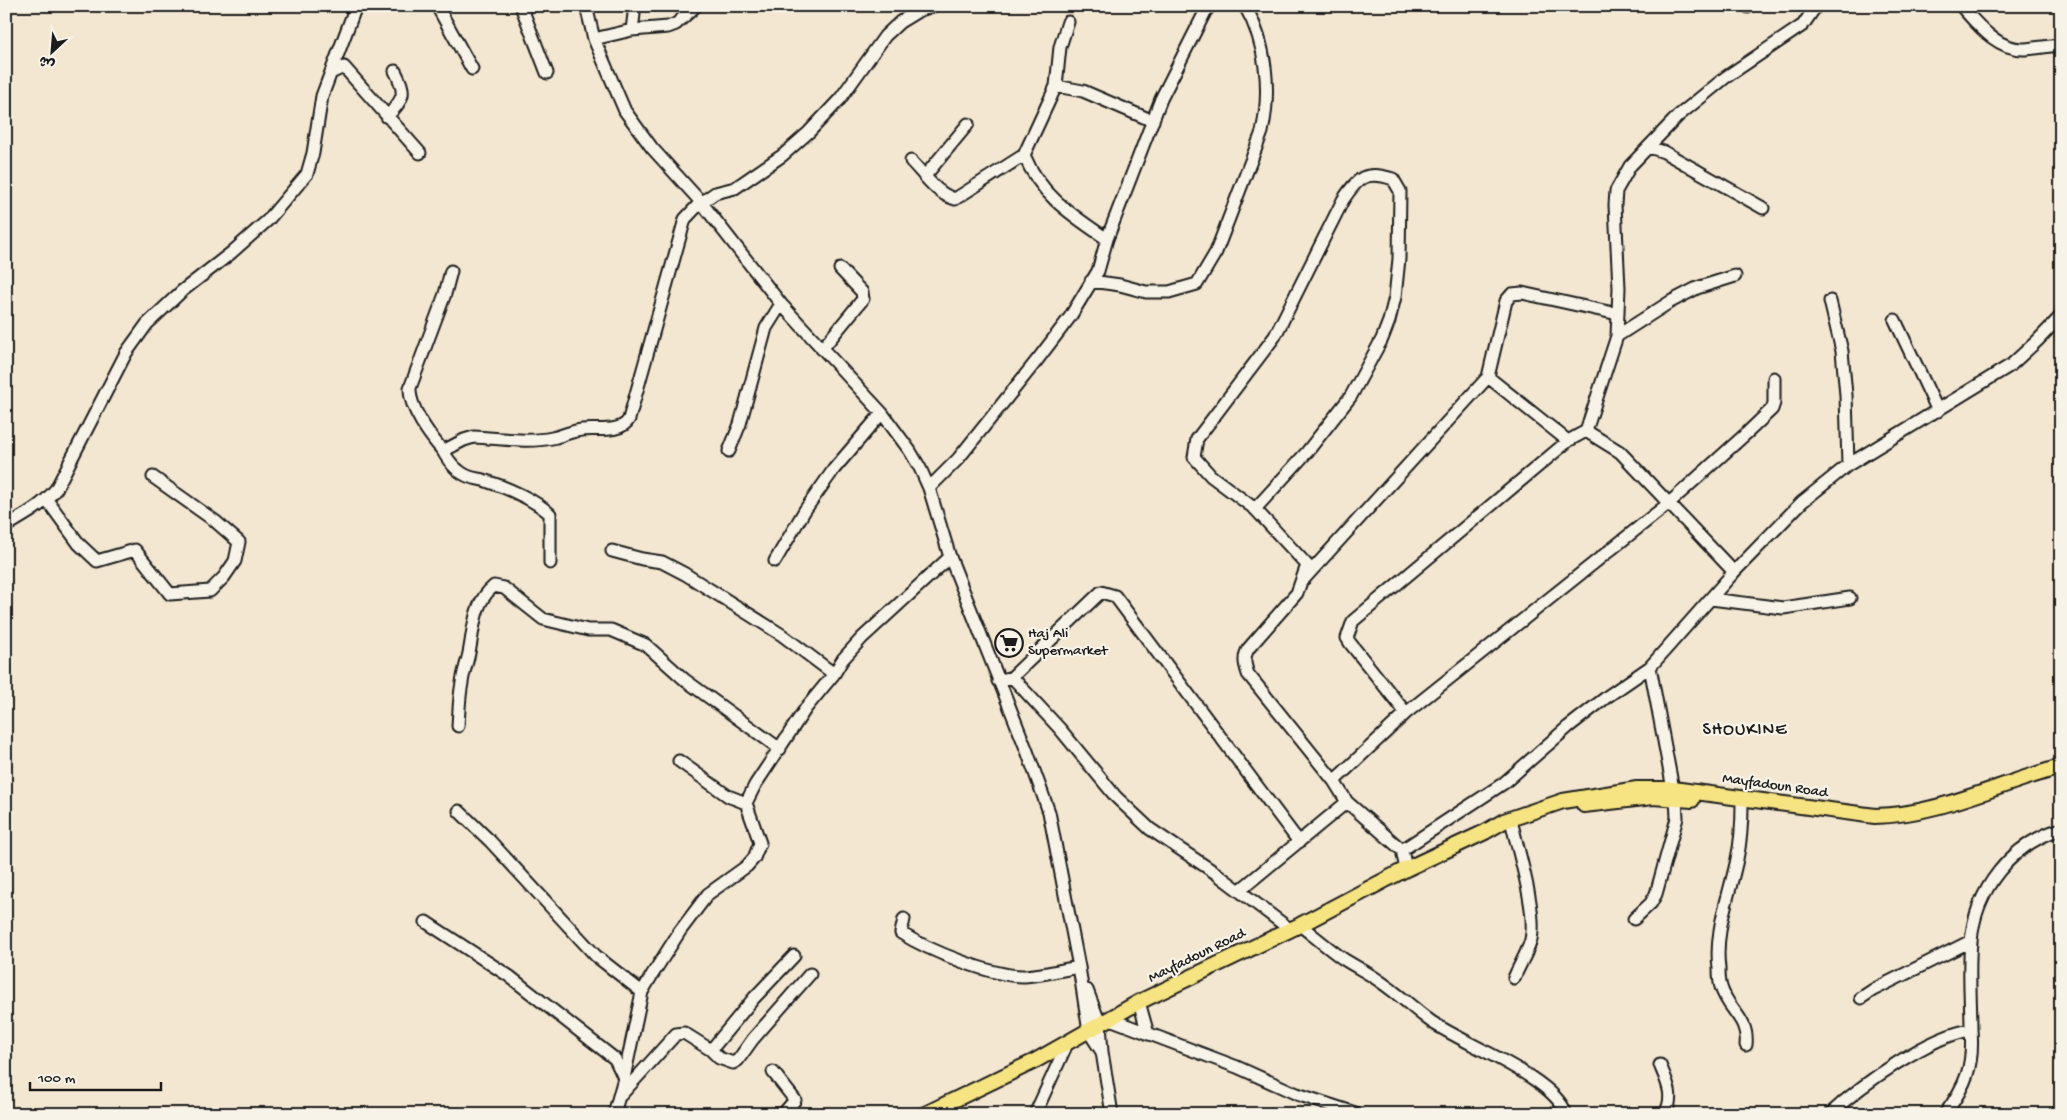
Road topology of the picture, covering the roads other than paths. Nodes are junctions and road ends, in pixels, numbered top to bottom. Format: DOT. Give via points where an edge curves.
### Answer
graph roads {
  1 [pos="356,6"];
  2 [pos="437,6"];
  3 [pos="521,6"];
  4 [pos="586,6"];
  5 [pos="632,6"];
  6 [pos="696,6"];
  7 [pos="933,6"];
  8 [pos="1210,6"];
  9 [pos="1245,6"];
  10 [pos="1816,6"];
  11 [pos="1961,6"];
  12 [pos="1068,22"];
  13 [pos="632,30"];
  14 [pos="594,39"];
  15 [pos="2061,45"];
  16 [pos="472,69"];
  17 [pos="395,71"];
  18 [pos="333,72"];
  19 [pos="548,73"];
  20 [pos="1056,86"];
  21 [pos="387,117"];
  22 [pos="1153,121"];
  23 [pos="968,124"];
  24 [pos="1649,147"];
  25 [pos="420,153"];
  26 [pos="1024,155"];
  27 [pos="911,161"];
  28 [pos="925,176"];
  29 [pos="701,203"];
  30 [pos="1763,208"];
  31 [pos="1107,239"];
  32 [pos="840,269"];
  33 [pos="451,271"];
  34 [pos="1735,276"];
  35 [pos="1091,281"];
  36 [pos="1830,301"];
  37 [pos="781,304"];
  38 [pos="1618,314"];
  39 [pos="2061,316"];
  40 [pos="1895,320"];
  41 [pos="1617,336"];
  42 [pos="822,349"];
  43 [pos="1488,377"];
  44 [pos="1774,378"];
  45 [pos="1938,411"];
  46 [pos="882,413"];
  47 [pos="1586,431"];
  48 [pos="1568,441"];
  49 [pos="729,450"];
  50 [pos="442,451"];
  51 [pos="1848,465"];
  52 [pos="153,477"];
  53 [pos="929,488"];
  54 [pos="48,500"];
  55 [pos="1668,504"];
  56 [pos="1255,509"];
  57 [pos="6,526"];
  58 [pos="612,551"];
  59 [pos="950,557"];
  60 [pos="775,561"];
  61 [pos="550,563"];
  62 [pos="1734,572"];
  63 [pos="1302,582"];
  64 [pos="1850,598"];
  65 [pos="1711,599"];
  66 [pos="1650,667"];
  67 [pos="834,674"];
  68 [pos="1012,677"];
  69 [pos="998,681"];
  70 [pos="1406,713"];
  71 [pos="458,726"];
  72 [pos="780,749"];
  73 [pos="680,761"];
  74 [pos="2061,767"];
  75 [pos="2061,775"];
  76 [pos="1334,781"];
  77 [pos="1675,794"];
  78 [pos="1347,802"];
  79 [pos="746,803"];
  80 [pos="1742,805"];
  81 [pos="459,811"];
  82 [pos="1512,824"];
  83 [pos="2061,830"];
  84 [pos="1485,832"];
  85 [pos="1299,842"];
  86 [pos="1402,850"];
  87 [pos="1406,869"];
  88 [pos="1238,890"];
  89 [pos="904,919"];
  90 [pos="1634,919"];
  91 [pos="426,922"];
  92 [pos="1296,928"];
  93 [pos="1971,941"];
  94 [pos="794,956"];
  95 [pos="1079,967"];
  96 [pos="810,974"];
  97 [pos="1514,978"];
  98 [pos="642,992"];
  99 [pos="1861,998"];
  100 [pos="1139,1002"];
  101 [pos="1099,1025"];
  102 [pos="1971,1030"];
  103 [pos="1148,1034"];
  104 [pos="1067,1044"];
  105 [pos="1746,1045"];
  106 [pos="711,1050"];
  107 [pos="1033,1062"];
  108 [pos="1660,1066"];
  109 [pos="774,1072"];
  110 [pos="624,1078"];
  111 [pos="1047,1086"];
  112 [pos="618,1098"];
  113 [pos="614,1114"];
  114 [pos="783,1114"];
  115 [pos="925,1114"];
  116 [pos="1035,1114"];
  117 [pos="1112,1114"];
  118 [pos="1358,1114"];
  119 [pos="1566,1114"];
  120 [pos="1665,1114"];
  121 [pos="1830,1114"];
  122 [pos="1945,1114"];
  1 -- 18 [label="street"];
  2 -- 16 [label="street"];
  3 -- 19 [label="street"];
  4 -- 14 [label="street"];
  5 -- 13 [label="street"];
  6 -- 13 [label="street" via="676,24"];
  7 -- 29 [label="street" via="900,22 890,31 840,98 783,155 735,188 715,193"];
  8 -- 22 [label="street" via="1187,45"];
  9 -- 35 [label="street" via="1253,20 1264,58 1266,114 1216,252 1197,284 1169,292 1146,292"];
  10 -- 24 [label="street" via="1803,25 1726,77 1678,116"];
  11 -- 15 [label="street" via="1990,36 2005,46 2026,49"];
  12 -- 20 [label="street" via="1060,47"];
  13 -- 14 [label="street"];
  14 -- 29 [label="street" via="625,111 652,148"];
  17 -- 21 [label="street" via="403,87 403,96"];
  18 -- 21 [label="street" via="344,67"];
  18 -- 54 [label="street" via="322,96 307,174 268,220 147,324 126,353"];
  20 -- 22 [label="street" via="1083,91"];
  20 -- 26 [label="street"];
  21 -- 25 [label="street"];
  22 -- 31 [label="street"];
  23 -- 28 [label="street"];
  24 -- 30 [label="street" via="1664,152"];
  24 -- 38 [label="street" via="1630,166 1616,191"];
  26 -- 28 [label="street" via="955,199"];
  26 -- 31 [label="street" via="1031,172 1054,199"];
  27 -- 28 [label="street"];
  29 -- 37 [label="street"];
  29 -- 50 [label="street" via="685,219 627,423 611,429 571,431 543,439 474,437"];
  31 -- 35 [label="street" via="1098,272"];
  32 -- 42 [label="street" via="862,292 864,299"];
  33 -- 50 [label="street" via="410,388 410,399 422,423"];
  34 -- 41 [label="street" via="1697,288"];
  35 -- 53 [label="street" via="1070,317 1038,359 958,459"];
  36 -- 51 [label="street" via="1842,351"];
  37 -- 42 [label="street"];
  37 -- 49 [label="street" via="766,328 740,424"];
  38 -- 41 [label="street"];
  38 -- 43 [label="street" via="1522,293 1512,294 1506,301"];
  39 -- 45 [label="street" via="2011,365"];
  40 -- 45 [label="street"];
  41 -- 47 [label="street"];
  42 -- 46 [label="street"];
  43 -- 48 [label="street"];
  43 -- 63 [label="street"];
  44 -- 55 [label="street" via="1772,409"];
  45 -- 51 [label="street"];
  46 -- 53 [label="street" via="910,451"];
  46 -- 60 [label="street" via="805,510"];
  47 -- 48 [label="street"];
  47 -- 55 [label="street" via="1620,452"];
  48 -- 70 [label="street" via="1353,621 1347,638"];
  50 -- 61 [label="street" via="451,464 468,477 511,491 550,514"];
  51 -- 62 [label="street" via="1802,502"];
  52 -- 54 [label="street" via="239,542 235,561 210,591 170,594 135,550 97,561 79,544"];
  53 -- 59 [label="street"];
  54 -- 57 [label="street"];
  55 -- 62 [label="street"];
  55 -- 70 [label="street"];
  56 -- 56 [label="street" via="1201,466 1194,456 1197,439 1275,336 1343,200 1355,183 1366,175 1393,179 1400,191 1399,259 1395,297 1382,339 1351,396"];
  56 -- 63 [label="street" via="1307,565"];
  58 -- 67 [label="street" via="662,562 685,574 782,635"];
  59 -- 67 [label="street" via="862,638"];
  59 -- 69 [label="street"];
  62 -- 65 [label="street"];
  63 -- 76 [label="street" via="1291,601 1248,649 1245,665 1248,674"];
  64 -- 65 [label="street" via="1783,608"];
  65 -- 66 [label="street"];
  66 -- 77 [label="street"];
  66 -- 86 [label="street" via="1568,727 1504,783"];
  67 -- 72 [label="street" via="806,708"];
  68 -- 69 [label="street"];
  68 -- 85 [label="street" via="1101,592 1115,596"];
  68 -- 88 [label="street" via="1116,797 1150,829"];
  69 -- 95 [label="street" via="1049,812"];
  70 -- 76 [label="street"];
  71 -- 72 [label="street" via="461,690 474,623 480,603 494,586 504,588 543,619 588,630 611,630 646,645 685,680"];
  72 -- 79 [label="street"];
  73 -- 79 [label="street" via="728,796"];
  74 -- 77 [label="main road, Mayfadoun Road" via="1938,806 1894,816"];
  75 -- 80 [label="main road, Mayfadoun Road" via="1927,818 1899,823 1866,824"];
  76 -- 78 [label="street"];
  77 -- 80 [label="main road, Mayfadoun Road"];
  77 -- 82 [label="main road, Mayfadoun Road" via="1548,811"];
  77 -- 84 [label="main road, Mayfadoun Road" via="1637,789 1563,800 1504,821"];
  77 -- 90 [label="street" via="1677,818 1656,894"];
  78 -- 85 [label="street"];
  78 -- 86 [label="street"];
  79 -- 98 [label="street" via="760,844 752,862 708,894 680,931"];
  80 -- 105 [label="street" via="1741,837 1724,914 1718,964 1721,987 1743,1022"];
  81 -- 98 [label="street" via="596,956"];
  82 -- 84 [label="main road, Mayfadoun Road"];
  82 -- 97 [label="street" via="1528,895 1532,932"];
  83 -- 93 [label="street" via="2029,844 1989,883"];
  84 -- 87 [label="main road, Mayfadoun Road"];
  85 -- 88 [label="street"];
  86 -- 87 [label="street"];
  87 -- 92 [label="main road, Mayfadoun Road"];
  88 -- 92 [label="street"];
  89 -- 95 [label="street" via="901,933 919,944 1010,975 1025,976"];
  91 -- 110 [label="street" via="509,976 572,1024 615,1059"];
  92 -- 100 [label="main road, Mayfadoun Road"];
  92 -- 119 [label="street" via="1377,979 1430,1020 1522,1071 1548,1090"];
  93 -- 99 [label="street"];
  93 -- 102 [label="street"];
  94 -- 106 [label="street"];
  95 -- 101 [label="street"];
  96 -- 106 [label="street" via="738,1060 733,1063 719,1058"];
  98 -- 110 [label="street"];
  100 -- 101 [label="main road, Mayfadoun Road"];
  100 -- 103 [label="street"];
  101 -- 103 [label="street"];
  101 -- 104 [label="main road, Mayfadoun Road"];
  101 -- 117 [label="street"];
  102 -- 121 [label="street" via="1958,1032 1894,1065"];
  102 -- 122 [label="street" via="1968,1076"];
  103 -- 118 [label="street" via="1298,1094"];
  104 -- 107 [label="main road, Mayfadoun Road"];
  104 -- 111 [label="street"];
  106 -- 112 [label="street" via="684,1033 676,1034"];
  107 -- 111 [label="street" via="1049,1072"];
  107 -- 115 [label="main road, Mayfadoun Road"];
  108 -- 120 [label="street" via="1670,1088"];
  109 -- 114 [label="street" via="795,1100"];
  110 -- 112 [label="street"];
  111 -- 116 [label="street"];
  112 -- 113 [label="street"];
}
